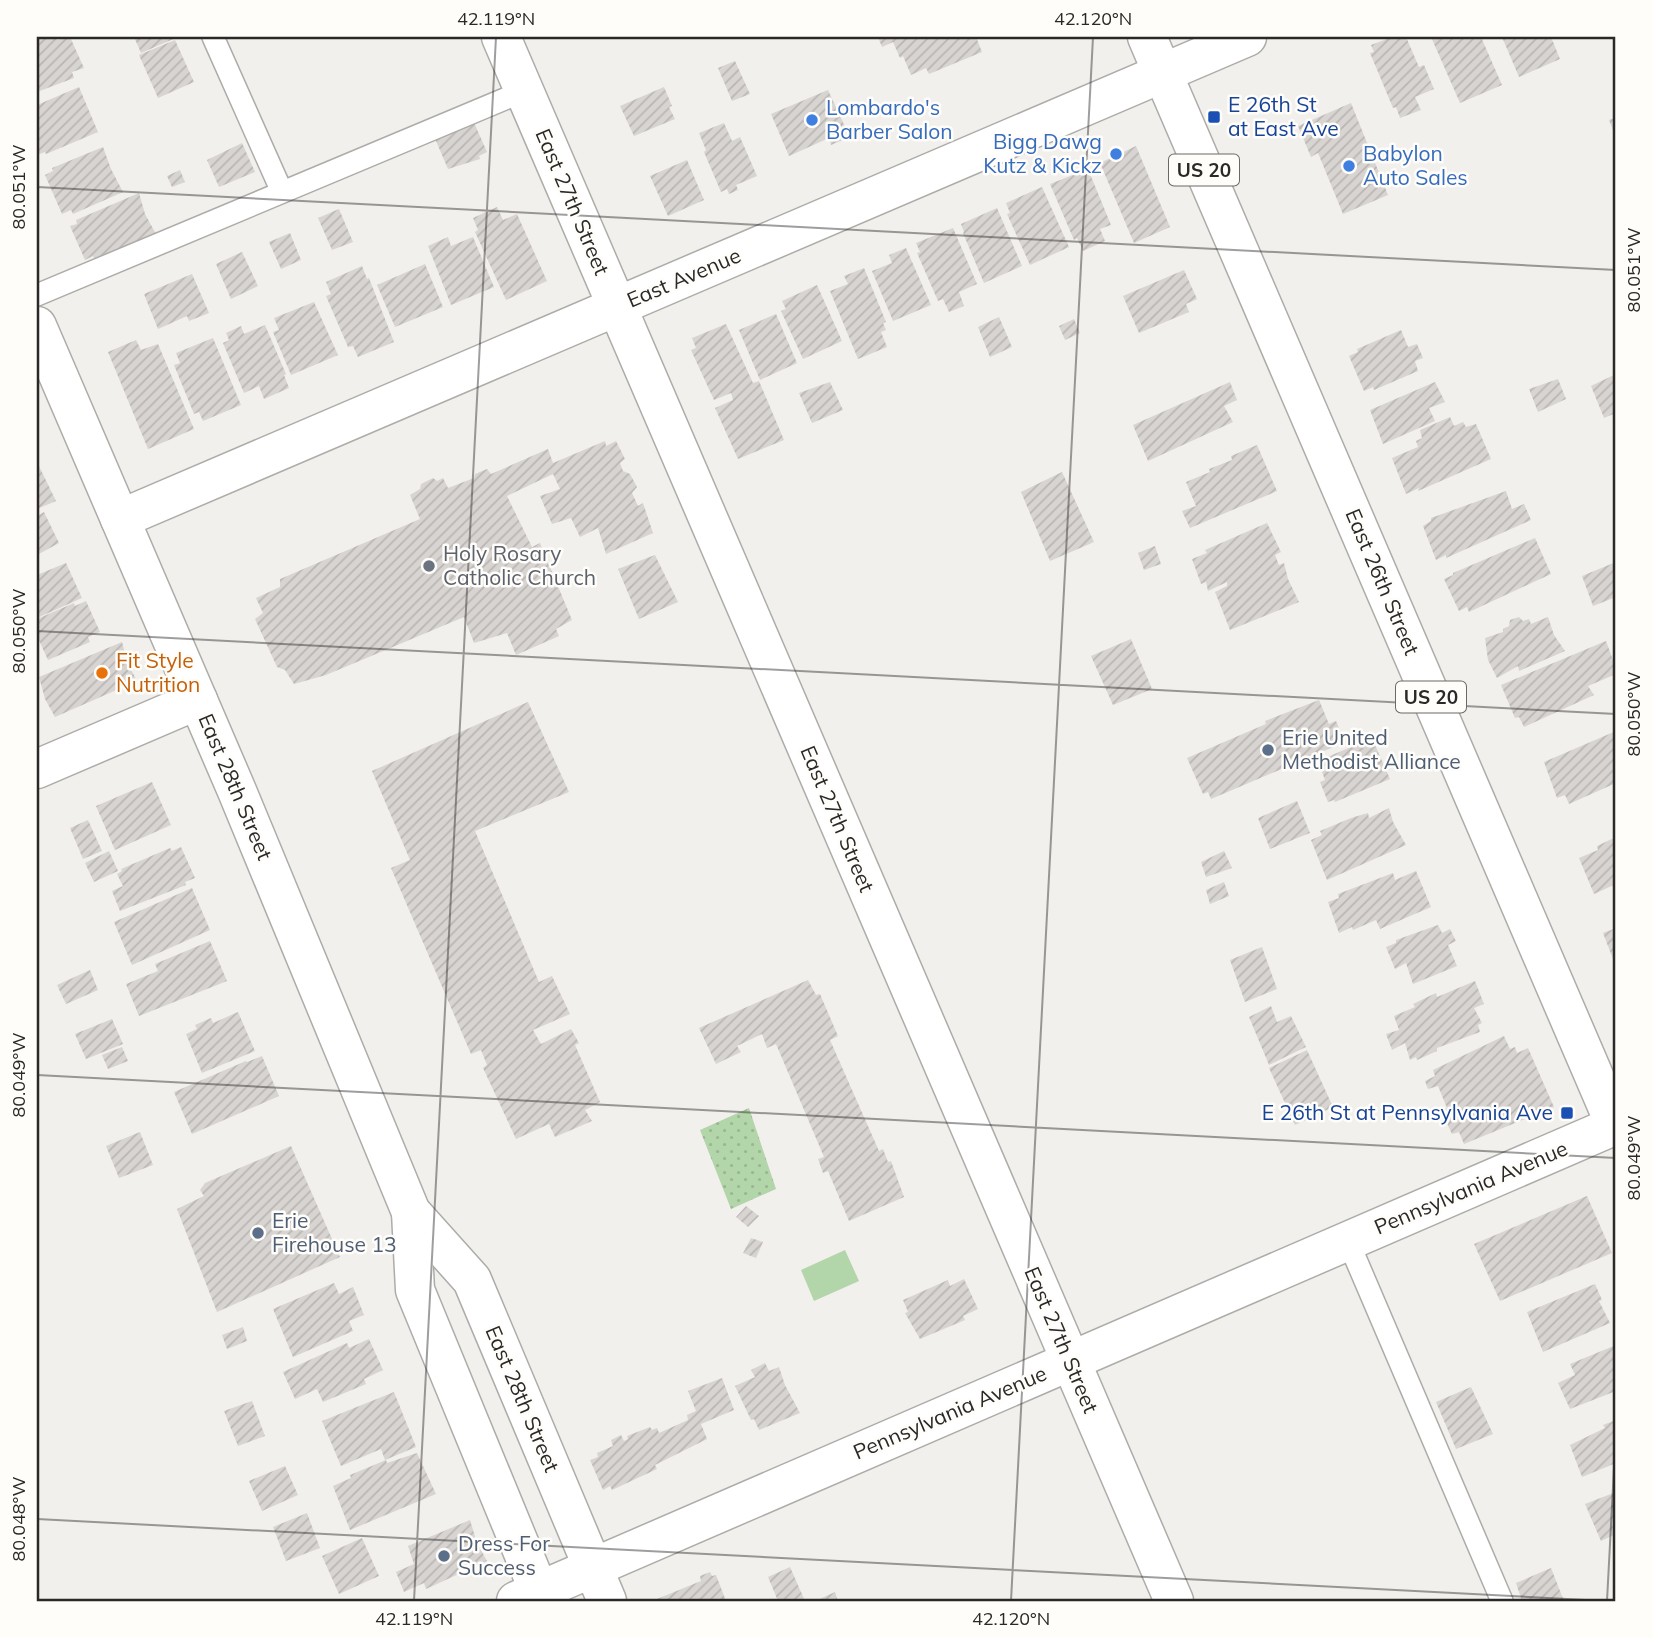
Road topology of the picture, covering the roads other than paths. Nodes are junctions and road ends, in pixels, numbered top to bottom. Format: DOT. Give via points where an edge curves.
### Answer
graph roads {
  1 [pos="213,37"];
  2 [pos="501,37"];
  3 [pos="1147,37"];
  4 [pos="1247,37"];
  5 [pos="1163,73"];
  6 [pos="524,91"];
  7 [pos="282,192"];
  8 [pos="37,295"];
  9 [pos="617,307"];
  10 [pos="37,326"];
  11 [pos="120,519"];
  12 [pos="198,700"];
  13 [pos="37,769"];
  14 [pos="1616,1125"];
  15 [pos="411,1212"];
  16 [pos="1348,1241"];
  17 [pos="1070,1361"];
  18 [pos="600,1584"];
  19 [pos="533,1598"];
  20 [pos="1174,1601"];
  21 [pos="1502,1601"];
  1 -- 7 [label="lane"];
  2 -- 6 [label="street, East 27th Street"];
  3 -- 5 [label="street, East 26th Street / US 20"];
  4 -- 5 [label="street, East Avenue"];
  5 -- 9 [label="street, East Avenue"];
  5 -- 14 [label="street, East 26th Street / US 20"];
  6 -- 7 [label="lane"];
  6 -- 9 [label="street, East 27th Street"];
  7 -- 8 [label="lane"];
  9 -- 11 [label="street, East Avenue"];
  9 -- 17 [label="street, East 27th Street"];
  10 -- 11 [label="street, East 28th Street"];
  11 -- 12 [label="street, East 28th Street"];
  12 -- 13 [label="street"];
  12 -- 15 [label="street, East 28th Street"];
  14 -- 16 [label="street, Pennsylvania Avenue"];
  15 -- 18 [label="street, East 28th Street" via="472,1280"];
  15 -- 19 [label="street, East 28th Street" via="415,1290"];
  16 -- 17 [label="street, Pennsylvania Avenue"];
  16 -- 21 [label="lane"];
  17 -- 18 [label="street, Pennsylvania Avenue"];
  17 -- 20 [label="street, East 27th Street"];
  18 -- 19 [label="street, Pennsylvania Avenue"];
}
